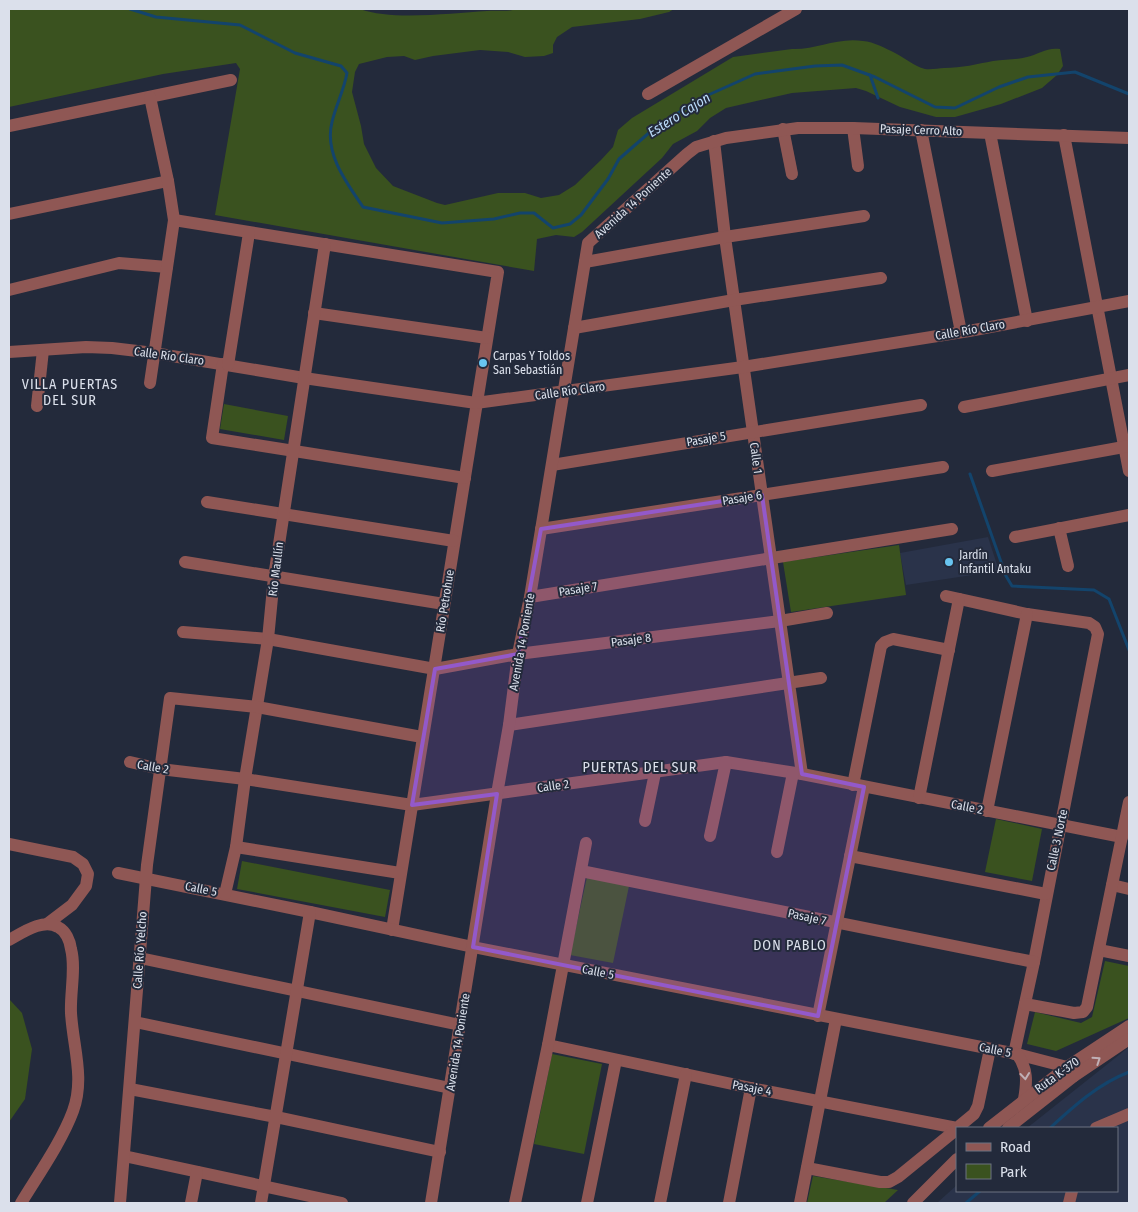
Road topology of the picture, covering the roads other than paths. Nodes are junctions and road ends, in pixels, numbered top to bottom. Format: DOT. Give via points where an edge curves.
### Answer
graph roads {
  1 [pos="796,9"];
  2 [pos="231,80"];
  3 [pos="648,94"];
  4 [pos="150,97"];
  5 [pos="9,126"];
  6 [pos="853,128"];
  7 [pos="783,130"];
  8 [pos="921,130"];
  9 [pos="990,133"];
  10 [pos="1064,135"];
  11 [pos="1129,138"];
  12 [pos="714,141"];
  13 [pos="858,166"];
  14 [pos="792,174"];
  15 [pos="168,181"];
  16 [pos="9,214"];
  17 [pos="864,216"];
  18 [pos="174,220"];
  19 [pos="250,233"];
  20 [pos="724,237"];
  21 [pos="324,244"];
  22 [pos="585,262"];
  23 [pos="167,267"];
  24 [pos="881,278"];
  25 [pos="9,290"];
  26 [pos="734,300"];
  27 [pos="1129,301"];
  28 [pos="1098,307"];
  29 [pos="314,313"];
  30 [pos="1027,321"];
  31 [pos="574,328"];
  32 [pos="961,332"];
  33 [pos="487,338"];
  34 [pos="42,350"];
  35 [pos="9,352"];
  36 [pos="154,353"];
  37 [pos="226,365"];
  38 [pos="743,367"];
  39 [pos="1129,375"];
  40 [pos="304,378"];
  41 [pos="1111,378"];
  42 [pos="150,383"];
  43 [pos="562,392"];
  44 [pos="476,403"];
  45 [pos="921,405"];
  46 [pos="37,406"];
  47 [pos="964,407"];
  48 [pos="752,431"];
  49 [pos="1127,446"];
  50 [pos="293,451"];
  51 [pos="552,465"];
  52 [pos="943,467"];
  53 [pos="992,471"];
  54 [pos="1129,471"];
  55 [pos="464,478"];
  56 [pos="762,495"];
  57 [pos="207,502"];
  58 [pos="283,514"];
  59 [pos="1129,515"];
  60 [pos="1059,528"];
  61 [pos="541,529"];
  62 [pos="952,529"];
  63 [pos="1015,537"];
  64 [pos="454,542"];
  65 [pos="771,557"];
  66 [pos="185,562"];
  67 [pos="1068,566"];
  68 [pos="274,577"];
  69 [pos="946,596"];
  70 [pos="530,597"];
  71 [pos="959,599"];
  72 [pos="444,604"];
  73 [pos="827,613"];
  74 [pos="1027,614"];
  75 [pos="780,621"];
  76 [pos="183,632"];
  77 [pos="268,639"];
  78 [pos="949,650"];
  79 [pos="518,654"];
  80 [pos="435,669"];
  81 [pos="821,678"];
  82 [pos="789,683"];
  83 [pos="257,707"];
  84 [pos="509,725"];
  85 [pos="422,737"];
  86 [pos="130,762"];
  87 [pos="726,762"];
  88 [pos="160,769"];
  89 [pos="655,773"];
  90 [pos="798,773"];
  91 [pos="245,779"];
  92 [pos="859,786"];
  93 [pos="496,794"];
  94 [pos="920,798"];
  95 [pos="1129,802"];
  96 [pos="412,805"];
  97 [pos="987,811"];
  98 [pos="1128,818"];
  99 [pos="645,821"];
  100 [pos="1060,826"];
  101 [pos="710,836"];
  102 [pos="1122,837"];
  103 [pos="586,843"];
  104 [pos="9,844"];
  105 [pos="236,847"];
  106 [pos="777,852"];
  107 [pos="850,856"];
  108 [pos="581,871"];
  109 [pos="118,873"];
  110 [pos="400,873"];
  111 [pos="146,878"];
  112 [pos="1112,885"];
  113 [pos="1129,888"];
  114 [pos="225,894"];
  115 [pos="1046,894"];
  116 [pos="310,912"];
  117 [pos="837,923"];
  118 [pos="47,924"];
  119 [pos="392,930"];
  120 [pos="9,940"];
  121 [pos="473,948"];
  122 [pos="1099,950"];
  123 [pos="1129,956"];
  124 [pos="140,958"];
  125 [pos="1034,962"];
  126 [pos="563,965"];
  127 [pos="297,990"];
  128 [pos="1025,1004"];
  129 [pos="818,1016"];
  130 [pos="836,1019"];
  131 [pos="135,1022"];
  132 [pos="460,1024"];
  133 [pos="1129,1028"];
  134 [pos="1129,1039"];
  135 [pos="548,1045"];
  136 [pos="990,1049"];
  137 [pos="286,1053"];
  138 [pos="1016,1054"];
  139 [pos="616,1060"];
  140 [pos="1070,1071"];
  141 [pos="686,1074"];
  142 [pos="450,1088"];
  143 [pos="752,1088"];
  144 [pos="130,1089"];
  145 [pos="1024,1099"];
  146 [pos="820,1101"];
  147 [pos="1129,1114"];
  148 [pos="276,1117"];
  149 [pos="958,1127"];
  150 [pos="991,1127"];
  151 [pos="1009,1127"];
  152 [pos="1098,1127"];
  153 [pos="956,1128"];
  154 [pos="956,1129"];
  155 [pos="440,1152"];
  156 [pos="124,1156"];
  157 [pos="956,1160"];
  158 [pos="807,1168"];
  159 [pos="956,1170"];
  160 [pos="197,1172"];
  161 [pos="264,1187"];
  162 [pos="915,1202"];
  163 [pos="21,1203"];
  164 [pos="120,1203"];
  165 [pos="191,1203"];
  166 [pos="261,1203"];
  167 [pos="342,1203"];
  168 [pos="431,1203"];
  169 [pos="515,1203"];
  170 [pos="586,1203"];
  171 [pos="660,1203"];
  172 [pos="729,1203"];
  173 [pos="800,1203"];
  1 -- 3 [label="street"];
  2 -- 4 [label="street"];
  4 -- 5 [label="street"];
  4 -- 15 [label="street"];
  6 -- 7 [label="street, Pasaje Cerro Alto"];
  6 -- 8 [label="street, Pasaje Cerro Alto"];
  6 -- 13 [label="street"];
  7 -- 12 [label="street, Pasaje Cerro Alto"];
  7 -- 14 [label="street"];
  8 -- 9 [label="street, Pasaje Cerro Alto"];
  8 -- 32 [label="street"];
  9 -- 10 [label="street, Pasaje Cerro Alto"];
  9 -- 30 [label="street"];
  10 -- 11 [label="street, Pasaje Cerro Alto"];
  10 -- 28 [label="street"];
  12 -- 20 [label="street, Calle 1"];
  12 -- 22 [label="street, Avenida 14 Poniente" via="687,154 588,243"];
  15 -- 16 [label="street"];
  15 -- 18 [label="street"];
  17 -- 20 [label="street"];
  18 -- 19 [label="street"];
  18 -- 23 [label="street"];
  19 -- 21 [label="street"];
  19 -- 37 [label="street"];
  20 -- 22 [label="street"];
  20 -- 26 [label="street, Calle 1"];
  21 -- 29 [label="street, Río Maullín"];
  21 -- 33 [label="street, Río Petrohue" via="498,272"];
  22 -- 31 [label="street, Avenida 14 Poniente"];
  23 -- 25 [label="street" via="119,263"];
  23 -- 36 [label="street"];
  24 -- 26 [label="street"];
  26 -- 31 [label="street"];
  26 -- 38 [label="street, Calle 1"];
  27 -- 28 [label="street, Calle Río Claro"];
  28 -- 30 [label="street, Calle Río Claro"];
  28 -- 41 [label="street"];
  29 -- 33 [label="street"];
  29 -- 40 [label="street, Río Maullín"];
  30 -- 32 [label="street, Calle Río Claro"];
  31 -- 43 [label="street, Avenida 14 Poniente"];
  32 -- 38 [label="street, Calle Río Claro"];
  33 -- 44 [label="street, Río Petrohue"];
  34 -- 35 [label="street, Calle Río Claro"];
  34 -- 36 [label="street, Calle Río Claro" via="95,348"];
  34 -- 46 [label="street"];
  36 -- 37 [label="street, Calle Río Claro"];
  36 -- 42 [label="street"];
  37 -- 40 [label="street, Calle Río Claro"];
  37 -- 50 [label="street" via="212,438"];
  38 -- 43 [label="street, Calle Río Claro"];
  38 -- 48 [label="street, Calle 1"];
  39 -- 41 [label="street"];
  40 -- 44 [label="street, Calle Río Claro"];
  40 -- 50 [label="street, Río Maullín"];
  41 -- 47 [label="street"];
  41 -- 49 [label="street"];
  43 -- 44 [label="street, Calle Río Claro"];
  43 -- 51 [label="street, Avenida 14 Poniente"];
  44 -- 55 [label="street, Río Petrohue"];
  45 -- 48 [label="street, Pasaje 5"];
  48 -- 51 [label="street, Pasaje 5"];
  48 -- 56 [label="street, Calle 1"];
  49 -- 53 [label="street"];
  49 -- 54 [label="street"];
  50 -- 55 [label="street"];
  50 -- 58 [label="street, Río Maullín"];
  51 -- 61 [label="street, Avenida 14 Poniente"];
  52 -- 56 [label="street, Pasaje 6"];
  55 -- 64 [label="street, Río Petrohue"];
  56 -- 61 [label="street, Pasaje 6"];
  56 -- 65 [label="street, Calle 1"];
  57 -- 58 [label="street"];
  58 -- 64 [label="street"];
  58 -- 68 [label="street, Río Maullín"];
  59 -- 60 [label="street"];
  60 -- 63 [label="street"];
  60 -- 67 [label="street"];
  61 -- 70 [label="street, Avenida 14 Poniente"];
  62 -- 65 [label="street, Pasaje 7"];
  64 -- 72 [label="street, Río Petrohue"];
  65 -- 70 [label="street, Pasaje 7"];
  65 -- 75 [label="street, Calle 1"];
  66 -- 68 [label="street"];
  68 -- 72 [label="street"];
  68 -- 77 [label="street, Río Maullín"];
  69 -- 71 [label="street"];
  70 -- 79 [label="street, Avenida 14 Poniente"];
  71 -- 74 [label="street"];
  71 -- 78 [label="street"];
  72 -- 80 [label="street, Río Petrohue"];
  73 -- 75 [label="street, Pasaje 8"];
  74 -- 97 [label="street"];
  74 -- 100 [label="street, Calle 3 Norte" via="1086,623 1095,627 1097,638"];
  75 -- 79 [label="street, Pasaje 8"];
  75 -- 82 [label="street, Calle 1"];
  76 -- 77 [label="street"];
  77 -- 80 [label="street"];
  77 -- 83 [label="street, Río Maullín"];
  78 -- 92 [label="street" via="893,639 880,649"];
  78 -- 94 [label="street"];
  79 -- 80 [label="street, Pasaje 8"];
  79 -- 84 [label="street, Avenida 14 Poniente"];
  80 -- 85 [label="street, Río Petrohue"];
  81 -- 82 [label="street"];
  82 -- 84 [label="street"];
  82 -- 90 [label="street, Calle 1"];
  83 -- 85 [label="street"];
  83 -- 88 [label="street, Calle Río Yelcho" via="170,698"];
  83 -- 91 [label="street, Río Maullín"];
  84 -- 93 [label="street, Avenida 14 Poniente"];
  85 -- 96 [label="street, Río Petrohue"];
  86 -- 88 [label="street, Calle 2"];
  87 -- 89 [label="street, Calle 2"];
  87 -- 90 [label="street, Calle 2"];
  87 -- 101 [label="street"];
  88 -- 91 [label="street, Calle 2"];
  88 -- 111 [label="street, Calle Río Yelcho"];
  89 -- 93 [label="street, Calle 2"];
  89 -- 99 [label="street"];
  90 -- 92 [label="street, Calle 2"];
  90 -- 106 [label="street, Calle 1"];
  91 -- 96 [label="street, Calle 2"];
  91 -- 105 [label="street, Río Maullín"];
  92 -- 94 [label="street, Calle 2"];
  92 -- 107 [label="street"];
  93 -- 96 [label="street, Calle 2"];
  93 -- 121 [label="street, Avenida 14 Poniente"];
  94 -- 97 [label="street, Calle 2"];
  95 -- 98 [label="street"];
  96 -- 110 [label="street, Río Petrohue"];
  97 -- 100 [label="street, Calle 2"];
  98 -- 102 [label="street"];
  100 -- 102 [label="street, Calle 2"];
  100 -- 115 [label="street, Calle 3 Norte"];
  102 -- 112 [label="street"];
  103 -- 108 [label="street"];
  104 -- 118 [label="street" via="73,857 84,864 88,874 86,886 72,905"];
  105 -- 110 [label="street"];
  105 -- 114 [label="street, Río Maullín"];
  107 -- 115 [label="street"];
  107 -- 117 [label="street"];
  108 -- 117 [label="street, Pasaje 7"];
  108 -- 126 [label="street"];
  109 -- 111 [label="street, Calle 5"];
  110 -- 119 [label="street, Río Petrohue"];
  111 -- 114 [label="street, Calle 5"];
  111 -- 124 [label="street, Calle Río Yelcho"];
  112 -- 113 [label="street"];
  112 -- 122 [label="street"];
  114 -- 116 [label="street, Calle 5"];
  115 -- 125 [label="street, Calle 3 Norte"];
  116 -- 119 [label="street, Calle 5"];
  116 -- 127 [label="street"];
  117 -- 125 [label="street, Pasaje 7"];
  117 -- 129 [label="street"];
  118 -- 120 [label="street"];
  118 -- 163 [label="street" via="62,930 72,952 71,1014 79,1078 73,1111"];
  119 -- 121 [label="street, Calle 5"];
  121 -- 126 [label="street, Calle 5"];
  121 -- 132 [label="street, Avenida 14 Poniente"];
  122 -- 123 [label="street"];
  122 -- 128 [label="street" via="1088,1004 1083,1012"];
  124 -- 127 [label="street"];
  124 -- 131 [label="street, Calle Río Yelcho"];
  125 -- 128 [label="street, Calle 3 Norte"];
  126 -- 129 [label="street, Calle 5"];
  126 -- 135 [label="street"];
  127 -- 132 [label="street"];
  127 -- 137 [label="street"];
  128 -- 138 [label="street, Calle 3 Norte"];
  129 -- 130 [label="street, Calle 5"];
  130 -- 136 [label="street, Calle 5"];
  130 -- 146 [label="street"];
  131 -- 137 [label="street"];
  131 -- 144 [label="street, Calle Río Yelcho"];
  132 -- 142 [label="street, Avenida 14 Poniente"];
  133 -- 140 [label="street, Ruta K-370"];
  140 -- 134 [label="street, Ruta K-370, one-way"];
  135 -- 139 [label="street, Pasaje 4"];
  135 -- 169 [label="street"];
  136 -- 138 [label="street, Calle 5"];
  136 -- 149 [label="street" via="978,1106"];
  137 -- 142 [label="street"];
  137 -- 148 [label="street"];
  138 -- 140 [label="street, Calle 5"];
  138 -- 145 [label="street, one-way" via="1022,1060 1026,1074"];
  139 -- 141 [label="street, Pasaje 4"];
  139 -- 170 [label="street"];
  140 -- 145 [label="street, Ruta K-370"];
  140 -- 151 [label="street, Ruta K-370"];
  141 -- 143 [label="street, Pasaje 4"];
  141 -- 171 [label="street"];
  142 -- 155 [label="street, Avenida 14 Poniente"];
  143 -- 146 [label="street, Pasaje 4"];
  143 -- 172 [label="street"];
  144 -- 148 [label="street"];
  144 -- 156 [label="street, Calle Río Yelcho"];
  145 -- 150 [label="street, Ruta K-370"];
  146 -- 153 [label="street, Pasaje 4"];
  146 -- 158 [label="street"];
  147 -- 152 [label="street"];
  148 -- 155 [label="street"];
  148 -- 161 [label="street"];
  154 -- 158 [label="street" via="889,1182"];
  155 -- 168 [label="street, Avenida 14 Poniente"];
  156 -- 160 [label="street"];
  156 -- 164 [label="street, Calle Río Yelcho"];
  157 -- 162 [label="street"];
  158 -- 173 [label="street"];
  159 -- 162 [label="street"];
  160 -- 161 [label="street"];
  160 -- 165 [label="street"];
  161 -- 166 [label="street"];
  161 -- 167 [label="street"];
}
